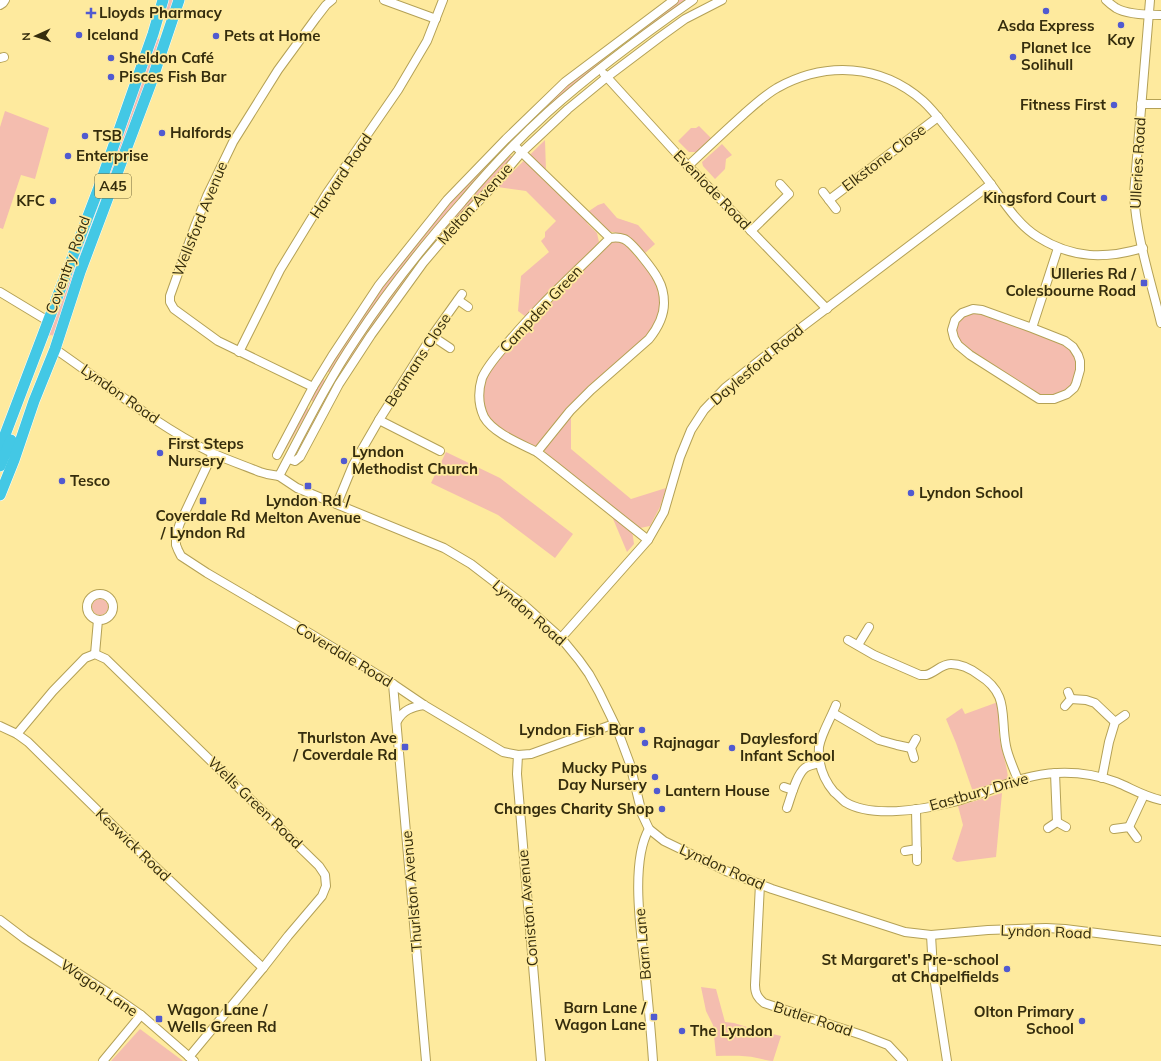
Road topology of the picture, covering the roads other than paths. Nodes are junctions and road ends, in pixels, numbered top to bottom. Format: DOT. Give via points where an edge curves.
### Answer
graph roads {
  1 [pos="5,0"];
  2 [pos="163,0"];
  3 [pos="179,0"];
  4 [pos="332,0"];
  5 [pos="384,0"];
  6 [pos="443,0"];
  7 [pos="674,0"];
  8 [pos="693,0"];
  9 [pos="722,0"];
  10 [pos="1106,0"];
  11 [pos="1150,0"];
  12 [pos="0,5"];
  13 [pos="1149,15"];
  14 [pos="1161,15"];
  15 [pos="436,19"];
  16 [pos="600,69"];
  17 [pos="607,77"];
  18 [pos="1141,104"];
  19 [pos="1161,104"];
  20 [pos="938,117"];
  21 [pos="514,145"];
  22 [pos="521,153"];
  23 [pos="688,166"];
  24 [pos="780,184"];
  25 [pos="991,184"];
  26 [pos="823,192"];
  27 [pos="829,200"];
  28 [pos="836,209"];
  29 [pos="751,230"];
  30 [pos="610,238"];
  31 [pos="1058,248"];
  32 [pos="1143,248"];
  33 [pos="0,292"];
  34 [pos="468,307"];
  35 [pos="827,309"];
  36 [pos="48,321"];
  37 [pos="1161,323"];
  38 [pos="1032,328"];
  39 [pos="432,336"];
  40 [pos="450,348"];
  41 [pos="55,349"];
  42 [pos="239,352"];
  43 [pos="322,373"];
  44 [pos="331,379"];
  45 [pos="313,388"];
  46 [pos="306,401"];
  47 [pos="315,408"];
  48 [pos="379,420"];
  49 [pos="0,448"];
  50 [pos="440,451"];
  51 [pos="537,452"];
  52 [pos="213,453"];
  53 [pos="278,453"];
  54 [pos="288,459"];
  55 [pos="0,466"];
  56 [pos="280,476"];
  57 [pos="0,495"];
  58 [pos="337,504"];
  59 [pos="648,540"];
  60 [pos="98,620"];
  61 [pos="869,627"];
  62 [pos="562,638"];
  63 [pos="848,640"];
  64 [pos="858,645"];
  65 [pos="95,654"];
  66 [pos="393,684"];
  67 [pos="424,705"];
  68 [pos="836,705"];
  69 [pos="1065,706"];
  70 [pos="833,713"];
  71 [pos="1125,715"];
  72 [pos="397,721"];
  73 [pos="1115,722"];
  74 [pos="614,724"];
  75 [pos="0,726"];
  76 [pos="17,734"];
  77 [pos="916,739"];
  78 [pos="911,748"];
  79 [pos="518,755"];
  80 [pos="914,758"];
  81 [pos="820,763"];
  82 [pos="1055,773"];
  83 [pos="1102,778"];
  84 [pos="1018,780"];
  85 [pos="784,787"];
  86 [pos="793,790"];
  87 [pos="1144,795"];
  88 [pos="1161,800"];
  89 [pos="787,808"];
  90 [pos="916,809"];
  91 [pos="1057,822"];
  92 [pos="1066,827"];
  93 [pos="1129,827"];
  94 [pos="1048,828"];
  95 [pos="1114,828"];
  96 [pos="650,829"];
  97 [pos="1137,838"];
  98 [pos="917,849"];
  99 [pos="905,850"];
  100 [pos="917,861"];
  101 [pos="760,884"];
  102 [pos="0,920"];
  103 [pos="931,936"];
  104 [pos="1161,941"];
  105 [pos="263,968"];
  106 [pos="141,1016"];
  107 [pos="192,1059"];
  108 [pos="103,1061"];
  109 [pos="426,1061"];
  110 [pos="541,1061"];
  111 [pos="653,1061"];
  112 [pos="903,1061"];
  113 [pos="947,1061"];
  1 -- 12 [label="street"];
  2 -- 36 [label="highway, Coventry Road / A45" via="98,190"];
  3 -- 41 [label="highway, Coventry Road / A45" via="151,83 80,272"];
  4 -- 42 [label="street, Wellsford Avenue" via="278,70 233,142 207,196 170,296 170,302 178,313 218,341"];
  5 -- 15 [label="street"];
  6 -- 15 [label="street, Harvard Road"];
  7 -- 43 [label="street, Melton Avenue" via="565,82 448,200 379,285"];
  8 -- 16 [label="street, Melton Avenue"];
  9 -- 17 [label="street, Melton Avenue" via="685,19"];
  10 -- 13 [label="street" via="1116,9"];
  11 -- 13 [label="street, Ulleries Road"];
  13 -- 14 [label="street"];
  13 -- 18 [label="street, Ulleries Road"];
  15 -- 42 [label="street, Harvard Road" via="427,41 398,90 328,193 280,270"];
  16 -- 17 [label="street, Evenlode Road"];
  16 -- 21 [label="street, Melton Avenue"];
  17 -- 22 [label="street, Melton Avenue"];
  17 -- 23 [label="street, Evenlode Road"];
  18 -- 19 [label="street"];
  18 -- 32 [label="street, Ulleries Road" via="1134,194"];
  20 -- 23 [label="street" via="924,101 884,76 852,70 811,74 776,89 758,102"];
  20 -- 25 [label="street"];
  20 -- 27 [label="street, Elkstone Close"];
  21 -- 22 [label="street"];
  21 -- 44 [label="street, Melton Avenue" via="430,238 374,313"];
  22 -- 30 [label="street"];
  22 -- 54 [label="street, Melton Avenue" via="424,263 371,335 340,384 300,457 295,461"];
  23 -- 29 [label="street, Evenlode Road"];
  24 -- 29 [label="street" via="789,194"];
  25 -- 31 [label="street" via="1021,223 1037,237"];
  25 -- 35 [label="street, Daylesford Road"];
  26 -- 27 [label="street, Elkstone Close"];
  27 -- 28 [label="street, Elkstone Close"];
  29 -- 35 [label="street, Evenlode Road"];
  30 -- 51 [label="street" via="626,240 658,279 664,302 662,315 649,339 570,411"];
  30 -- 51 [label="street, Campden Green" via="520,327 483,377 479,400 485,418 506,436"];
  31 -- 32 [label="street" via="1094,256 1116,255"];
  31 -- 38 [label="street"];
  32 -- 37 [label="street, Ulleries Road"];
  33 -- 36 [label="street"];
  34 -- 39 [label="street, Beamans Close" via="460,297"];
  35 -- 59 [label="street, Daylesford Road" via="725,388 704,410 691,430 680,457 664,512"];
  36 -- 49 [label="highway, Coventry Road / A45"];
  38 -- 38 [label="street" via="973,308 955,320 952,330 958,345 970,355 1039,399 1054,400 1074,388 1080,362 1073,347 1065,340"];
  39 -- 40 [label="street"];
  39 -- 48 [label="street, Beamans Close"];
  41 -- 52 [label="street, Lyndon Road" via="152,417"];
  41 -- 55 [label="highway" via="46,350 43,355"];
  41 -- 57 [label="highway, Coventry Road / A45"];
  42 -- 45 [label="street, Wellsford Avenue"];
  43 -- 44 [label="street"];
  43 -- 45 [label="street, Melton Avenue"];
  44 -- 47 [label="street, Melton Avenue"];
  45 -- 46 [label="street, Melton Avenue"];
  46 -- 47 [label="street"];
  46 -- 53 [label="street, Melton Avenue"];
  47 -- 54 [label="street, Melton Avenue"];
  48 -- 50 [label="street, Beamans Close"];
  48 -- 58 [label="street, Beamans Close" via="353,465"];
  51 -- 59 [label="street, Campden Green"];
  52 -- 56 [label="street, Lyndon Road" via="260,472"];
  52 -- 66 [label="street, Coverdale Road" via="180,523 176,545 181,556"];
  54 -- 56 [label="street, Melton Avenue"];
  56 -- 58 [label="street, Lyndon Road" via="296,488"];
  58 -- 62 [label="street, Lyndon Road" via="444,548 471,564"];
  59 -- 62 [label="street, Daylesford Road"];
  60 -- 65 [label="street"];
  61 -- 64 [label="street"];
  62 -- 74 [label="street, Lyndon Road" via="589,674"];
  63 -- 64 [label="street"];
  64 -- 84 [label="street" via="874,656 920,675 926,675 950,664 964,666 992,684 1001,702 1006,747"];
  65 -- 76 [label="street" via="84,658"];
  65 -- 105 [label="street, Wells Green Road" via="106,659 314,860 325,875 326,886 322,896"];
  66 -- 67 [label="street, Coverdale Road"];
  66 -- 72 [label="street, Thurlston Avenue"];
  67 -- 72 [label="street" via="406,710"];
  67 -- 79 [label="street, Coverdale Road" via="503,752"];
  68 -- 70 [label="street, Eastbury Drive"];
  69 -- 73 [label="street" via="1069,695 1095,702"];
  70 -- 78 [label="street" via="879,740"];
  70 -- 81 [label="street, Eastbury Drive" via="820,742"];
  71 -- 73 [label="street"];
  72 -- 109 [label="street, Thurlston Avenue"];
  73 -- 83 [label="street"];
  74 -- 79 [label="street, Coverdale Road" via="530,754"];
  74 -- 96 [label="street, Lyndon Road" via="630,764 642,814"];
  75 -- 76 [label="street, Keswick Road"];
  76 -- 105 [label="street, Keswick Road"];
  77 -- 78 [label="street"];
  78 -- 80 [label="street"];
  79 -- 110 [label="street, Coniston Avenue" via="517,774"];
  81 -- 86 [label="street" via="804,768"];
  81 -- 90 [label="street, Eastbury Drive" via="832,790 845,802 866,810"];
  82 -- 83 [label="street, Eastbury Drive" via="1080,773"];
  82 -- 84 [label="street, Eastbury Drive"];
  82 -- 91 [label="street"];
  83 -- 87 [label="street, Eastbury Drive"];
  84 -- 90 [label="street, Eastbury Drive" via="949,803"];
  85 -- 86 [label="street"];
  86 -- 89 [label="street"];
  87 -- 88 [label="street, Eastbury Drive"];
  87 -- 93 [label="street"];
  90 -- 98 [label="street"];
  91 -- 92 [label="street"];
  91 -- 94 [label="street"];
  93 -- 95 [label="street"];
  93 -- 97 [label="street"];
  96 -- 101 [label="street, Lyndon Road" via="664,841 726,871"];
  96 -- 111 [label="street, Barn Lane" via="640,859 639,891"];
  98 -- 99 [label="street"];
  98 -- 100 [label="street"];
  101 -- 103 [label="street, Lyndon Road" via="905,932"];
  101 -- 112 [label="street, Butler Road" via="755,990 759,999 764,1003 888,1045"];
  102 -- 106 [label="street, Wagon Lane" via="24,939 122,1001"];
  103 -- 104 [label="street, Lyndon Road" via="1040,928"];
  103 -- 113 [label="street"];
  105 -- 107 [label="street, Wells Green Road"];
  106 -- 107 [label="street, Wagon Lane"];
  106 -- 108 [label="street"];
}
